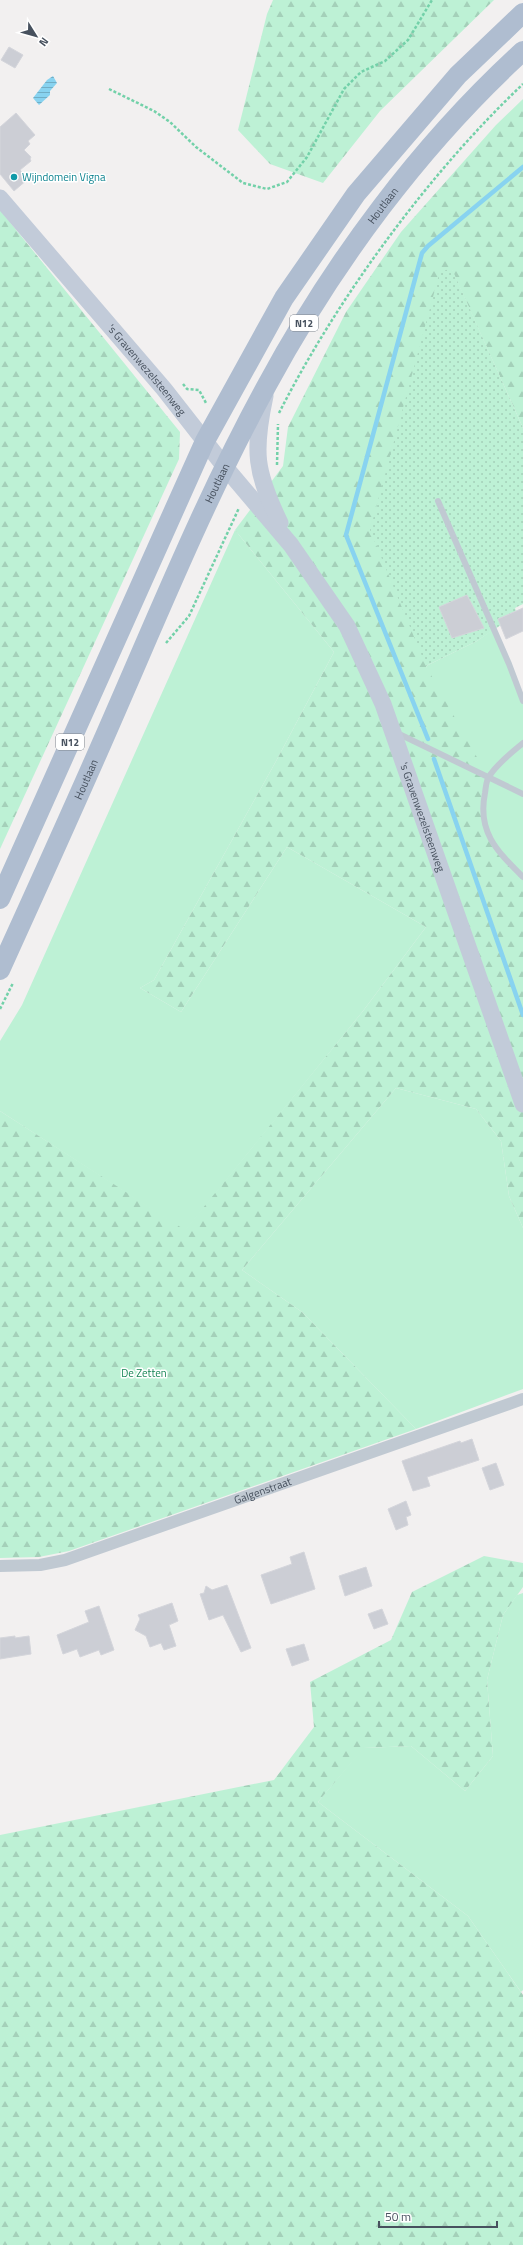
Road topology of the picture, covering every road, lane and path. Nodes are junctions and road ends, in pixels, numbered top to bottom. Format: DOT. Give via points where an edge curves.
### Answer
graph roads {
  1 [pos="432,0"];
  2 [pos="523,13"];
  3 [pos="523,51"];
  4 [pos="523,84"];
  5 [pos="110,89"];
  6 [pos="0,198"];
  7 [pos="268,384"];
  8 [pos="205,441"];
  9 [pos="225,467"];
  10 [pos="260,476"];
  11 [pos="246,492"];
  12 [pos="438,501"];
  13 [pos="291,545"];
  14 [pos="162,649"];
  15 [pos="523,701"];
  16 [pos="393,731"];
  17 [pos="523,743"];
  18 [pos="488,777"];
  19 [pos="523,794"];
  20 [pos="523,878"];
  21 [pos="0,899"];
  22 [pos="7,974"];
  23 [pos="0,1010"];
  24 [pos="523,1104"];
  25 [pos="523,1399"];
  26 [pos="0,1566"];
  1 -- 5 [label="path" via="408,40 385,61 361,72 344,89 308,157 287,182 267,189 243,183 196,148 159,114"];
  2 -- 8 [label="main road, N12" via="458,75 356,194 284,298"];
  3 -- 7 [label="main road, Houtlaan / N12" via="502,70 439,139 383,205 320,296"];
  4 -- 10 [label="path" via="460,150 399,224 344,302 279,413 277,467 269,474"];
  6 -- 8 [label="street, 's Gravenwezelsteenweg" via="164,389"];
  7 -- 9 [label="main road, Houtlaan / N12"];
  7 -- 10 [label="street, 's Gravenwezelsteenweg" via="258,437"];
  8 -- 9 [label="street, 's Gravenwezelsteenweg"];
  8 -- 21 [label="main road, N12"];
  9 -- 11 [label="street, 's Gravenwezelsteenweg"];
  9 -- 22 [label="main road, Houtlaan / N12" via="160,608 39,886"];
  10 -- 13 [label="street, 's Gravenwezelsteenweg" via="268,499"];
  11 -- 13 [label="street, 's Gravenwezelsteenweg"];
  11 -- 14 [label="path" via="189,616"];
  12 -- 15 [label="lane" via="507,658"];
  13 -- 16 [label="street, 's Gravenwezelsteenweg" via="347,626 384,704"];
  16 -- 18 [label="lane"];
  16 -- 24 [label="street, 's Gravenwezelsteenweg"];
  17 -- 18 [label="lane" via="501,760"];
  18 -- 19 [label="lane"];
  18 -- 20 [label="lane" via="483,802 483,821 490,839"];
  22 -- 23 [label="path"];
  25 -- 26 [label="street, Galgenstraat" via="66,1560 40,1565"];
}
